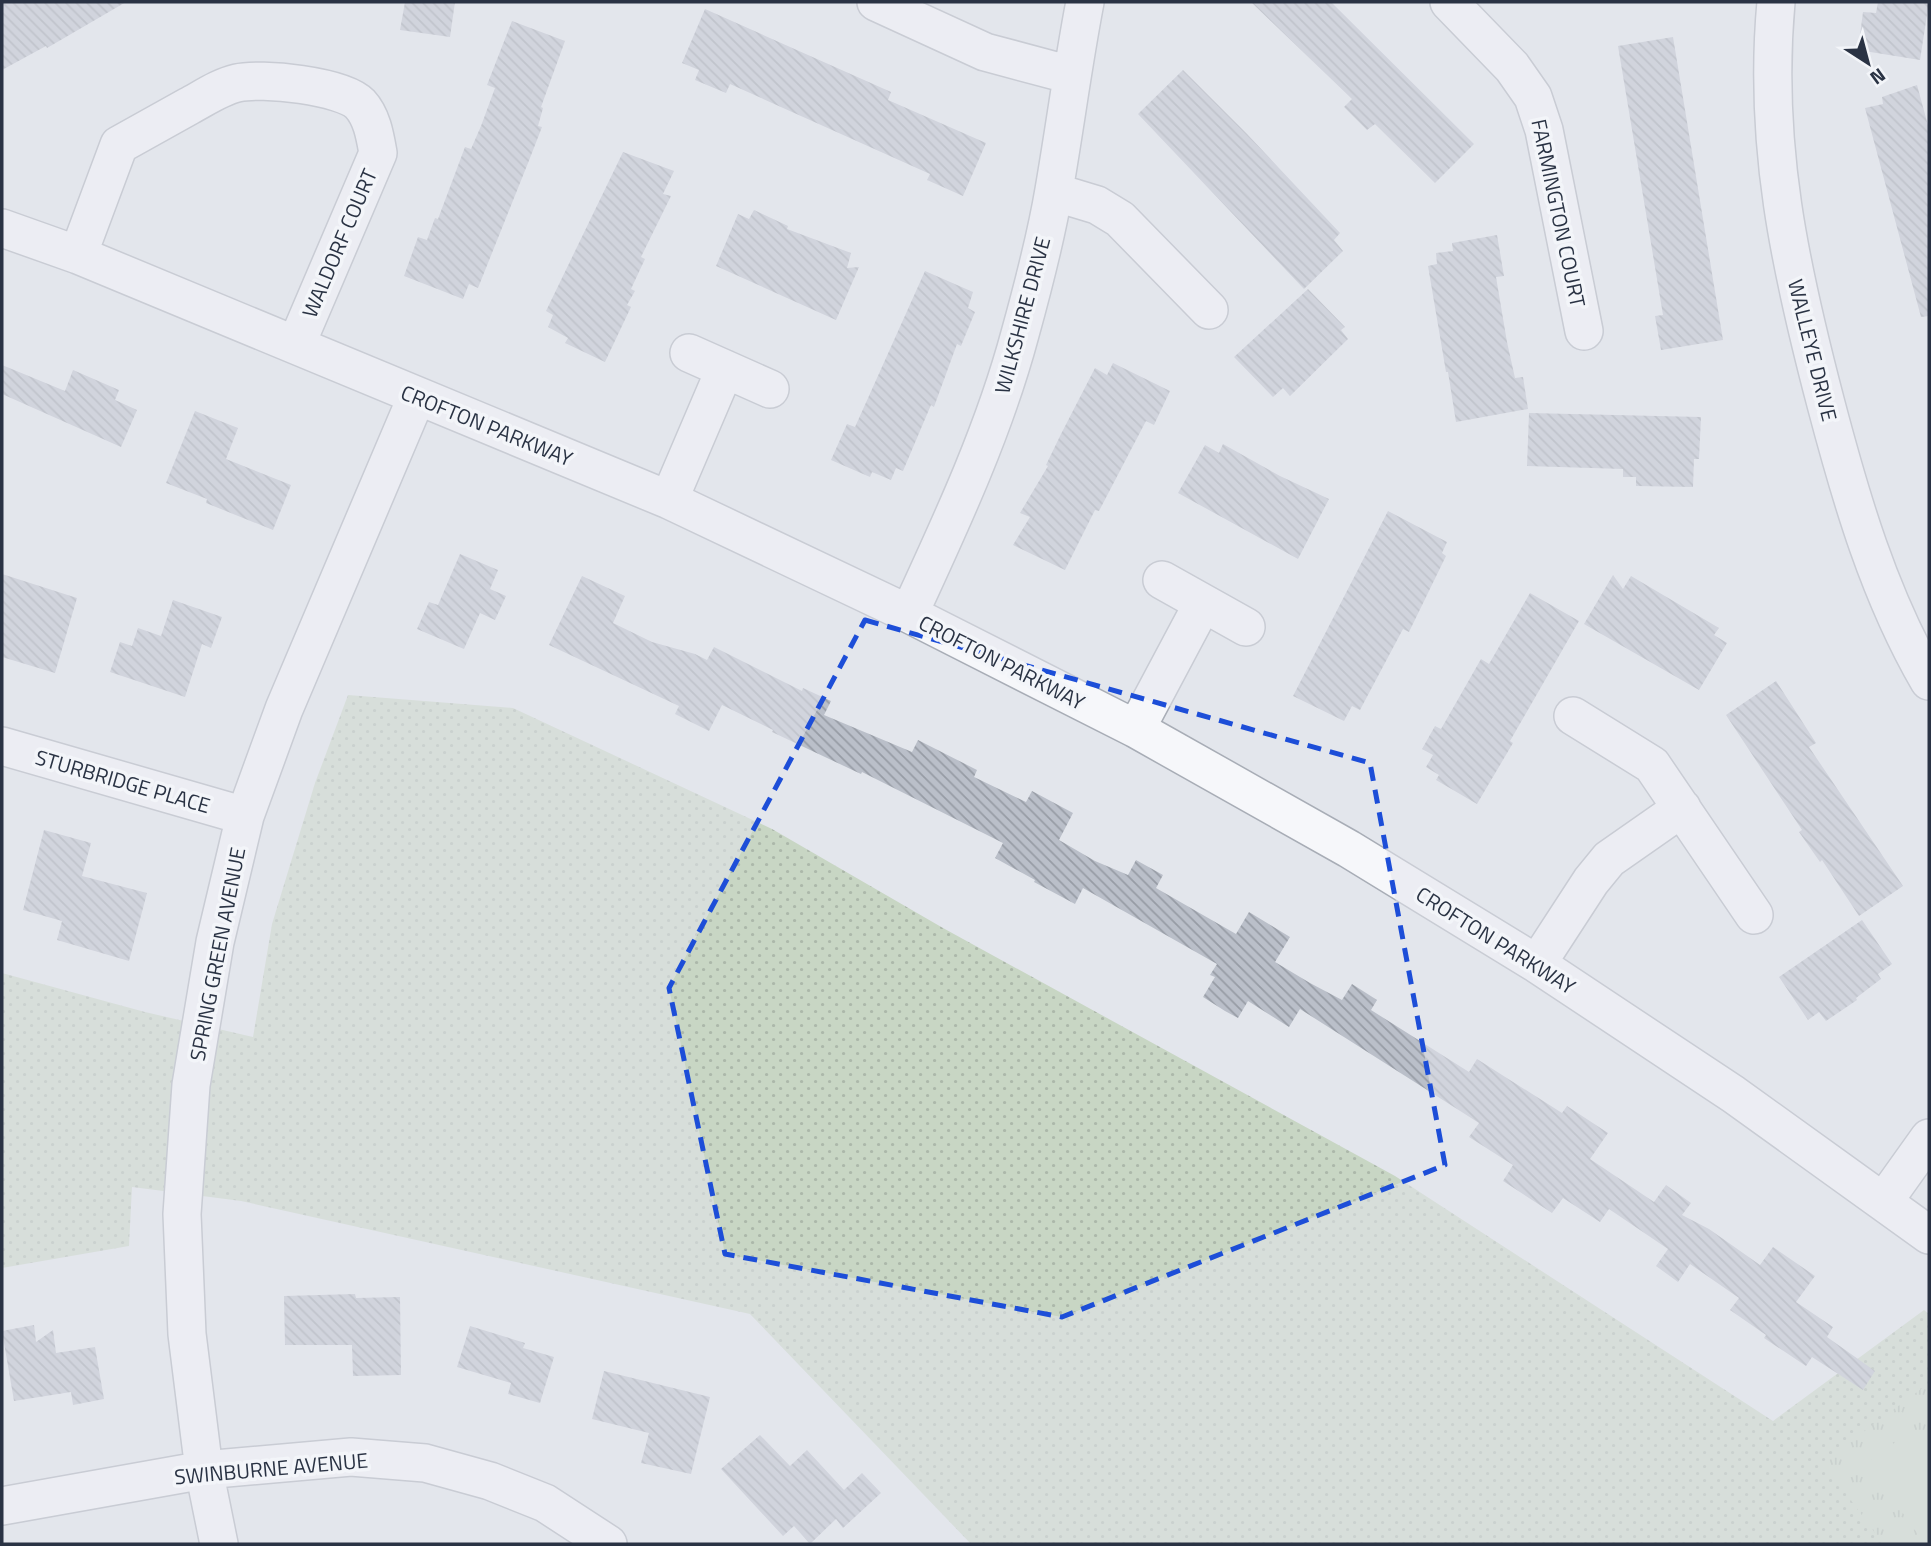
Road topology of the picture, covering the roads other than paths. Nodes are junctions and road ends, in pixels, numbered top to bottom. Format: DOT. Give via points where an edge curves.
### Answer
graph roads {
  1 [pos="876,2"];
  2 [pos="1085,2"];
  3 [pos="1448,2"];
  4 [pos="1776,2"];
  5 [pos="1071,75"];
  6 [pos="1054,192"];
  7 [pos="2,228"];
  8 [pos="78,256"];
  9 [pos="1209,310"];
  10 [pos="1584,331"];
  11 [pos="296,345"];
  12 [pos="689,353"];
  13 [pos="725,369"];
  14 [pos="770,389"];
  15 [pos="417,396"];
  16 [pos="668,500"];
  17 [pos="1162,580"];
  18 [pos="1203,603"];
  19 [pos="909,614"];
  20 [pos="1246,627"];
  21 [pos="1929,681"];
  22 [pos="1573,716"];
  23 [pos="1136,729"];
  24 [pos="2,746"];
  25 [pos="1682,808"];
  26 [pos="245,816"];
  27 [pos="1754,915"];
  28 [pos="1537,964"];
  29 [pos="1929,1138"];
  30 [pos="1884,1201"];
  31 [pos="1929,1235"];
  32 [pos="204,1470"];
  33 [pos="2,1506"];
  34 [pos="219,1544"];
  35 [pos="608,1544"];
  1 -- 5 [label="street" via="985,52"];
  2 -- 5 [label="street, WILKSHIRE DRIVE"];
  3 -- 10 [label="street, FARMINGTON COURT" via="1512,67 1533,97 1544,130"];
  4 -- 21 [label="street, WALLEYE DRIVE" via="1773,129 1783,215 1802,313 1851,499 1907,643"];
  5 -- 6 [label="street, WILKSHIRE DRIVE"];
  6 -- 9 [label="street" via="1097,205 1120,219"];
  6 -- 19 [label="street, WILKSHIRE DRIVE" via="1020,335 991,422"];
  7 -- 8 [label="street, CROFTON PARKWAY"];
  8 -- 11 [label="street, CROFTON PARKWAY"];
  8 -- 11 [label="street, WALDORF COURT" via="119,145 235,83 261,79 345,93 360,103 368,116 378,153"];
  11 -- 15 [label="street, CROFTON PARKWAY"];
  12 -- 13 [label="street"];
  13 -- 14 [label="street"];
  13 -- 16 [label="street"];
  15 -- 16 [label="street, CROFTON PARKWAY"];
  15 -- 26 [label="street, SPRING GREEN AVENUE" via="284,709"];
  16 -- 19 [label="street, CROFTON PARKWAY"];
  17 -- 18 [label="street"];
  18 -- 20 [label="street"];
  18 -- 23 [label="street"];
  19 -- 23 [label="street, CROFTON PARKWAY"];
  22 -- 25 [label="street" via="1652,765"];
  23 -- 28 [label="street, CROFTON PARKWAY" via="1349,849"];
  24 -- 26 [label="street, STURBRIDGE PLACE"];
  25 -- 27 [label="street"];
  25 -- 28 [label="street" via="1609,859"];
  26 -- 32 [label="street, SPRING GREEN AVENUE" via="215,942 191,1085 182,1214 187,1334"];
  28 -- 30 [label="street, CROFTON PARKWAY"];
  29 -- 30 [label="street"];
  30 -- 31 [label="street, CROFTON PARKWAY"];
  32 -- 33 [label="street, SWINBURNE AVENUE"];
  32 -- 34 [label="street, SPRING GREEN AVENUE"];
  32 -- 35 [label="street, SWINBURNE AVENUE" via="351,1457 425,1463 545,1503"];
}
